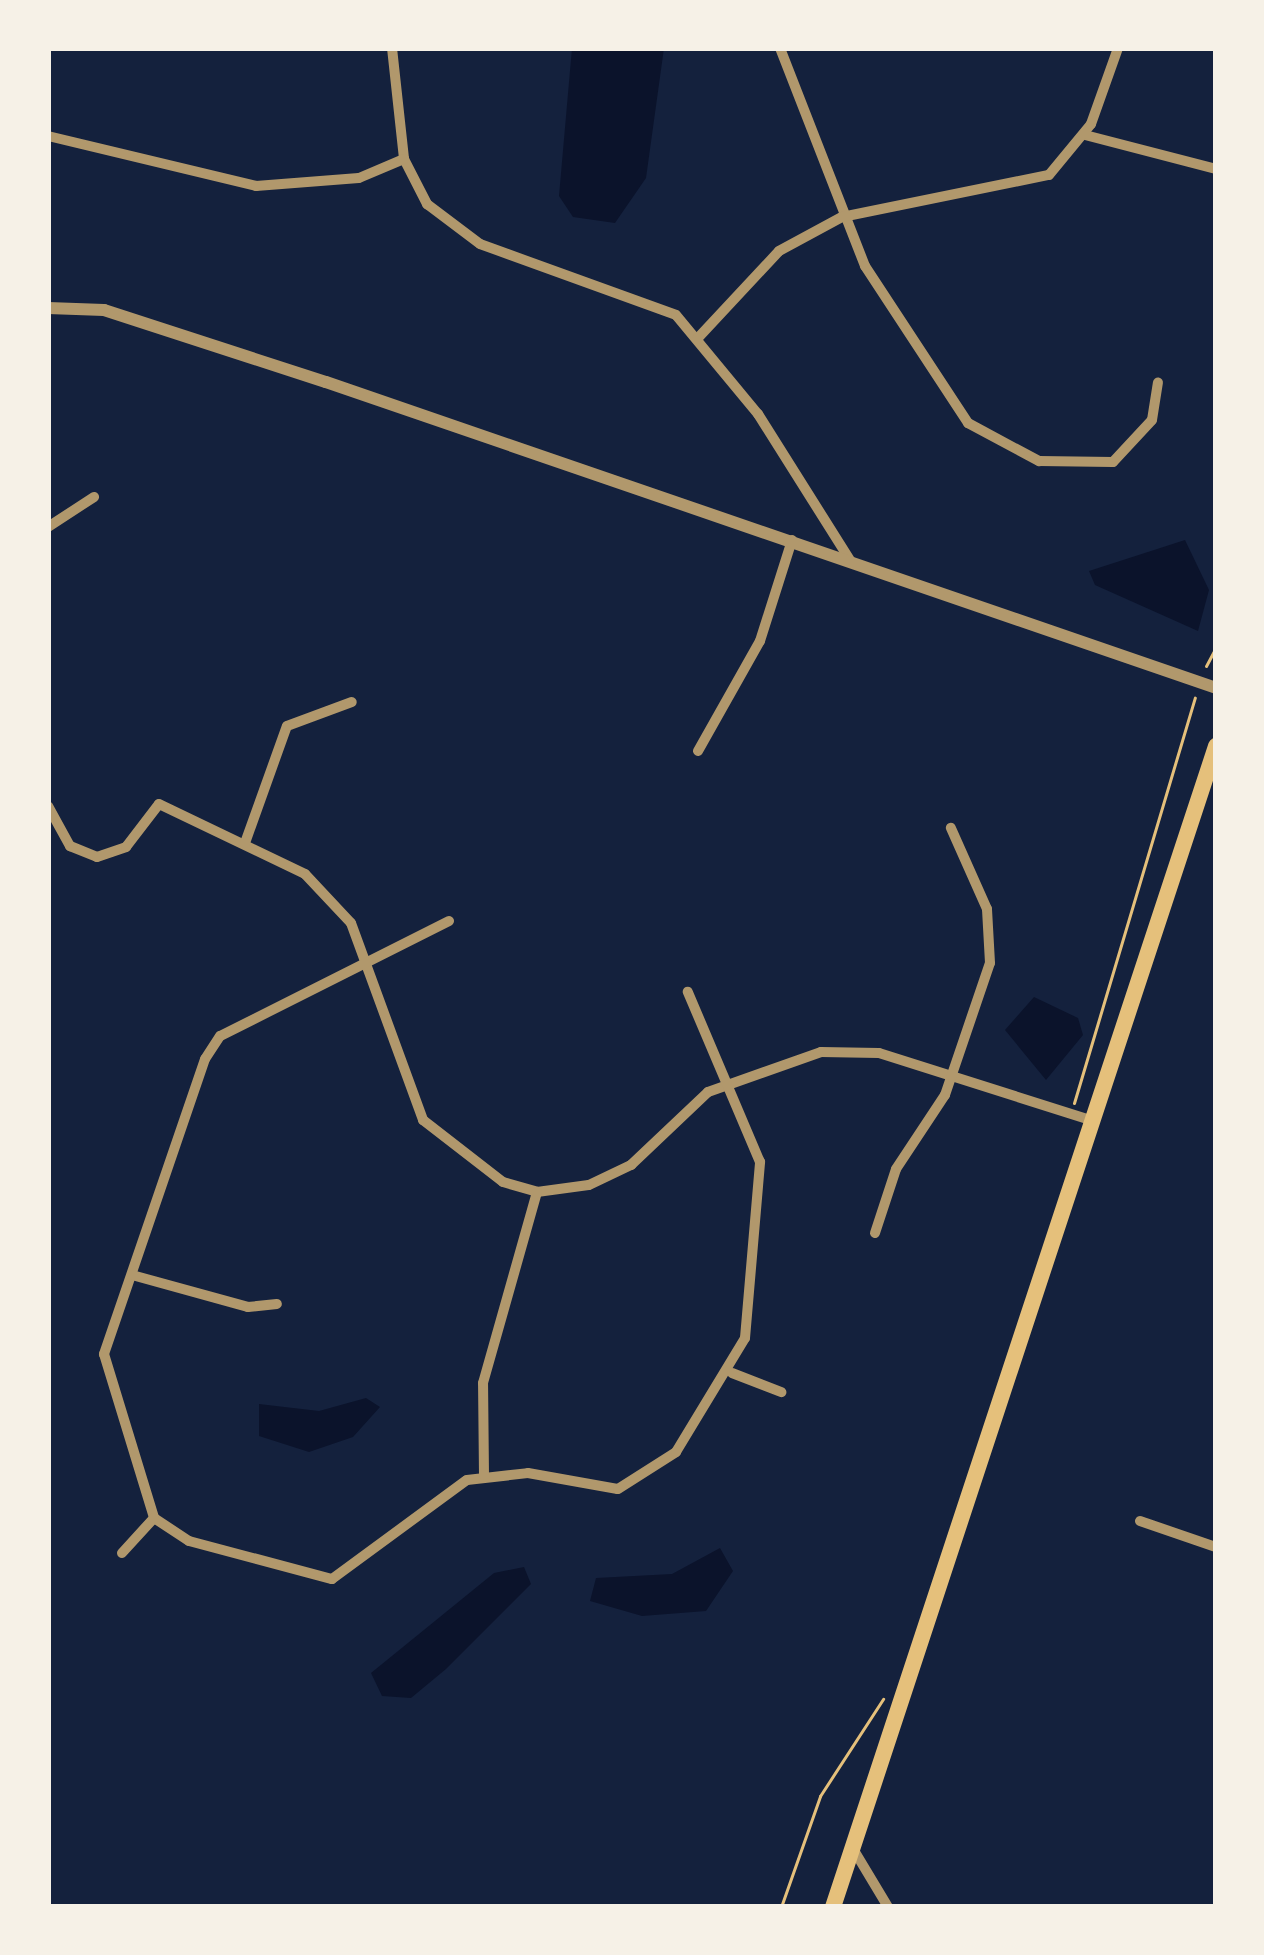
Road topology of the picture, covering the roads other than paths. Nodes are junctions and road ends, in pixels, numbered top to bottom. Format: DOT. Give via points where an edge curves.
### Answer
graph roads {
  1 [pos="392,48"];
  2 [pos="780,48"];
  3 [pos="1118,48"];
  4 [pos="1085,135"];
  5 [pos="48,136"];
  6 [pos="404,159"];
  7 [pos="1216,169"];
  8 [pos="842,217"];
  9 [pos="48,308"];
  10 [pos="697,339"];
  11 [pos="1158,382"];
  12 [pos="94,497"];
  13 [pos="48,527"];
  14 [pos="792,540"];
  15 [pos="850,560"];
  16 [pos="1216,688"];
  17 [pos="352,702"];
  18 [pos="1216,746"];
  19 [pos="698,751"];
  20 [pos="48,806"];
  21 [pos="951,828"];
  22 [pos="245,843"];
  23 [pos="449,921"];
  24 [pos="369,963"];
  25 [pos="688,992"];
  26 [pos="953,1073"];
  27 [pos="727,1081"];
  28 [pos="1084,1118"];
  29 [pos="537,1192"];
  30 [pos="875,1233"];
  31 [pos="132,1275"];
  32 [pos="277,1304"];
  33 [pos="732,1372"];
  34 [pos="781,1392"];
  35 [pos="484,1475"];
  36 [pos="154,1518"];
  37 [pos="1140,1521"];
  38 [pos="1216,1547"];
  39 [pos="122,1552"];
  40 [pos="852,1847"];
  41 [pos="832,1907"];
  42 [pos="889,1907"];
  1 -- 6 [label="street"];
  2 -- 8 [label="street"];
  3 -- 4 [label="street"];
  4 -- 7 [label="street"];
  4 -- 8 [label="street" via="1049,175 1019,188"];
  5 -- 6 [label="street" via="256,186 359,178"];
  6 -- 10 [label="street" via="450,229 638,295"];
  8 -- 10 [label="street" via="778,251"];
  8 -- 11 [label="street" via="941,394 994,442 1066,467 1113,462 1152,420"];
  9 -- 14 [label="street" via="104,310"];
  10 -- 15 [label="street"];
  12 -- 13 [label="street"];
  14 -- 15 [label="street"];
  14 -- 19 [label="street" via="760,641"];
  15 -- 16 [label="street"];
  17 -- 22 [label="street" via="287,726"];
  18 -- 28 [label="main road"];
  20 -- 22 [label="street" via="70,846 97,857 126,847 159,804"];
  21 -- 26 [label="street" via="994,937"];
  22 -- 24 [label="street" via="305,874 351,923"];
  23 -- 24 [label="street"];
  24 -- 29 [label="street" via="422,1120 458,1156"];
  24 -- 31 [label="street" via="220,1036"];
  25 -- 27 [label="street"];
  26 -- 27 [label="street" via="821,1052"];
  26 -- 28 [label="street"];
  26 -- 30 [label="street" via="896,1169"];
  27 -- 29 [label="street" via="632,1166"];
  27 -- 33 [label="street" via="760,1162"];
  28 -- 40 [label="main road"];
  29 -- 35 [label="street" via="483,1383"];
  31 -- 32 [label="street" via="248,1307"];
  31 -- 36 [label="street" via="104,1354 107,1389"];
  33 -- 34 [label="street"];
  33 -- 35 [label="street" via="650,1476 618,1489"];
  35 -- 36 [label="street" via="332,1579 189,1541"];
  36 -- 39 [label="street"];
  37 -- 38 [label="street"];
  40 -- 41 [label="main road"];
  40 -- 42 [label="street"];
}
